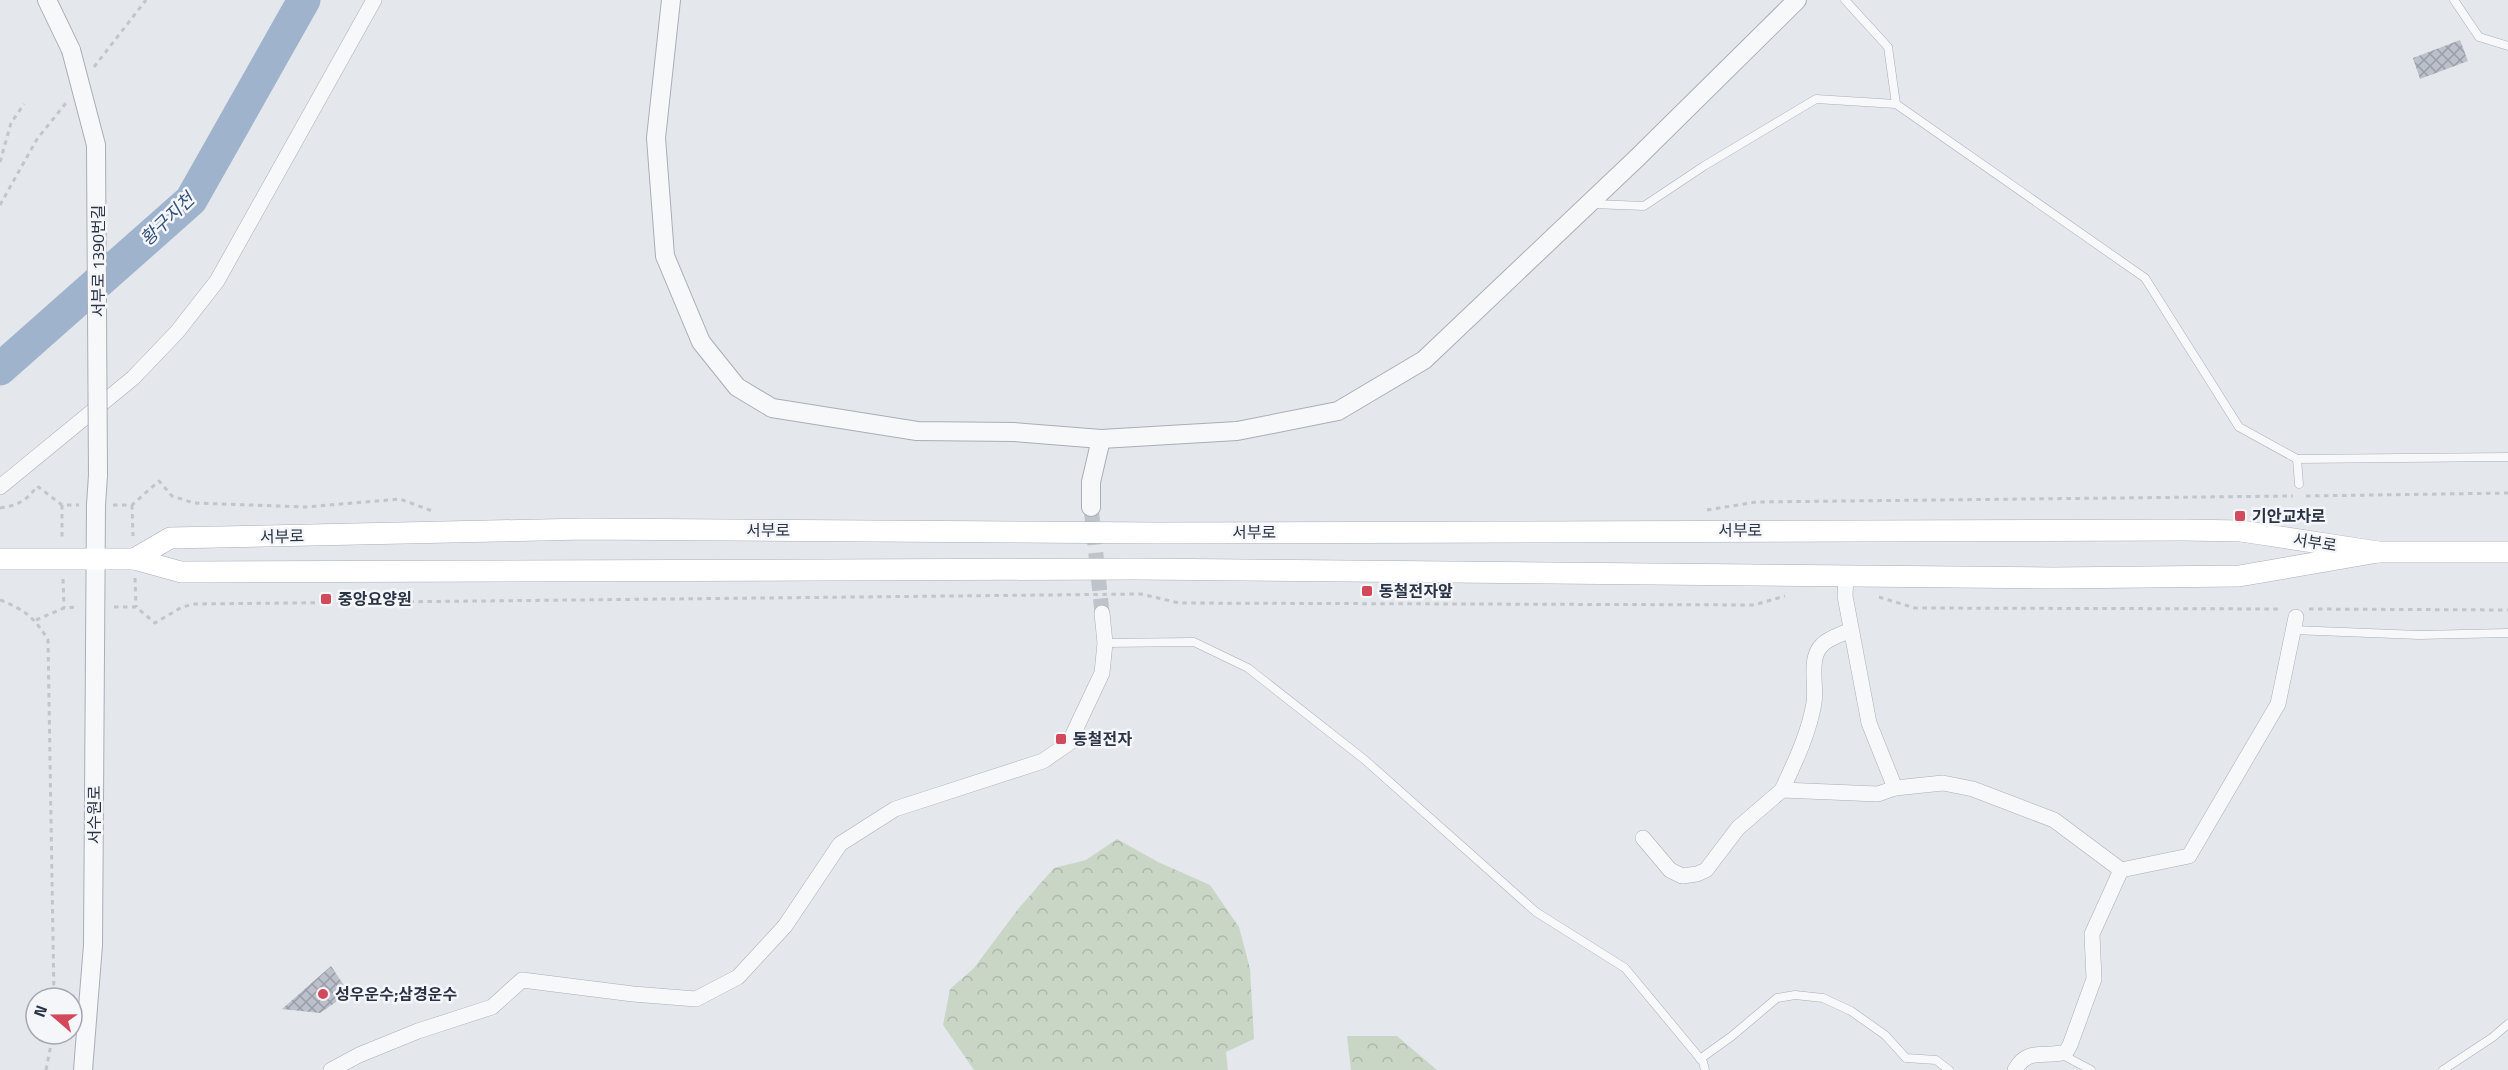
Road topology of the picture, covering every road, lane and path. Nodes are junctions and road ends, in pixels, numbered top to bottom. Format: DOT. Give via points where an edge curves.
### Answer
graph roads {
  1 [pos="47,0"];
  2 [pos="374,0"];
  3 [pos="671,0"];
  4 [pos="1797,0"];
  5 [pos="1845,0"];
  6 [pos="2454,0"];
  7 [pos="2508,46"];
  8 [pos="24,104"];
  9 [pos="1896,104"];
  10 [pos="0,162"];
  11 [pos="1586,204"];
  12 [pos="1101,439"];
  13 [pos="2508,458"];
  14 [pos="2297,459"];
  15 [pos="2299,484"];
  16 [pos="0,487"];
  17 [pos="2508,493"];
  18 [pos="62,505"];
  19 [pos="132,505"];
  20 [pos="1091,507"];
  21 [pos="0,508"];
  22 [pos="1701,511"];
  23 [pos="442,515"];
  24 [pos="2378,552"];
  25 [pos="2508,552"];
  26 [pos="0,559"];
  27 [pos="96,559"];
  28 [pos="134,559"];
  29 [pos="1846,576"];
  30 [pos="1787,595"];
  31 [pos="1879,597"];
  32 [pos="0,600"];
  33 [pos="136,607"];
  34 [pos="64,608"];
  35 [pos="2508,610"];
  36 [pos="1102,613"];
  37 [pos="2295,616"];
  38 [pos="36,620"];
  39 [pos="1851,630"];
  40 [pos="2508,633"];
  41 [pos="1105,643"];
  42 [pos="1895,788"];
  43 [pos="1782,790"];
  44 [pos="1643,838"];
  45 [pos="2121,870"];
  46 [pos="54,986"];
  47 [pos="2508,1024"];
  48 [pos="51,1046"];
  49 [pos="2060,1053"];
  50 [pos="1700,1059"];
  51 [pos="46,1070"];
  52 [pos="83,1070"];
  53 [pos="331,1070"];
  54 [pos="1706,1070"];
  55 [pos="1949,1070"];
  56 [pos="2015,1070"];
  57 [pos="2091,1070"];
  58 [pos="2443,1070"];
  1 -- 27 [label="street, 서부로 1390번길, bridge" via="71,50 96,145"];
  2 -- 16 [label="street" via="217,281 177,332 133,378"];
  3 -- 12 [label="street" via="656,138 665,256 701,342 737,387 772,408 917,431 1014,432"];
  4 -- 11 [label="street"];
  5 -- 9 [label="lane" via="1888,47"];
  6 -- 7 [label="lane" via="2479,37"];
  8 -- 10 [label="path" via="11,123"];
  9 -- 11 [label="lane" via="1816,99 1644,206"];
  9 -- 14 [label="lane" via="2145,278 2239,427"];
  11 -- 12 [label="street" via="1424,360 1338,411 1238,430"];
  12 -- 20 [label="street" via="1091,482"];
  13 -- 14 [label="lane"];
  14 -- 15 [label="lane"];
  17 -- 22 [label="path" via="1756,502"];
  18 -- 21 [label="path" via="37,486 30,497"];
  19 -- 23 [label="path" via="159,481 172,496 194,503 306,507 400,499"];
  24 -- 25 [label="main road, 서부로"];
  24 -- 28 [label="main road, 서부로" via="2241,531 2184,530 1156,533 585,529 170,538"];
  24 -- 29 [label="main road, 서부로" via="2239,576"];
  26 -- 27 [label="main road, 서부로"];
  27 -- 28 [label="main road, 서부로"];
  27 -- 52 [label="street, 서수원로" via="93,945"];
  28 -- 29 [label="main road, 서부로" via="181,573 1136,569"];
  29 -- 39 [label="street"];
  30 -- 33 [label="path" via="1754,604 1179,603 1141,594 195,604 155,623"];
  31 -- 37 [label="path" via="1915,608"];
  32 -- 38 [label="path"];
  34 -- 38 [label="path"];
  35 -- 37 [label="path"];
  36 -- 41 [label="street"];
  37 -- 40 [label="lane" via="2419,634"];
  37 -- 45 [label="street" via="2278,705 2188,856"];
  38 -- 46 [label="path" via="48,640 50,665"];
  39 -- 42 [label="street" via="1869,723"];
  39 -- 43 [label="street" via="1822,644 1817,654 1814,702 1800,752"];
  41 -- 50 [label="lane" via="1194,642 1248,668 1365,760 1536,912 1625,968"];
  41 -- 53 [label="street" via="1102,673 1069,743 1043,761 896,809 840,844 785,926 738,978 696,999 522,980 492,1007 418,1031"];
  42 -- 43 [label="street" via="1878,794"];
  42 -- 45 [label="street" via="1943,783 1973,789 2054,820"];
  43 -- 44 [label="street" via="1738,828 1706,870 1697,874 1682,876 1670,870"];
  45 -- 49 [label="street" via="2092,934 2094,979 2070,1045"];
  47 -- 58 [label="lane"];
  48 -- 51 [label="path"];
  49 -- 56 [label="street" via="2030,1056 2020,1061"];
  49 -- 57 [label="lane"];
  50 -- 54 [label="lane"];
  50 -- 55 [label="lane" via="1777,998 1795,995 1823,998 1851,1011 1885,1035 1906,1058 1936,1060"];
}
